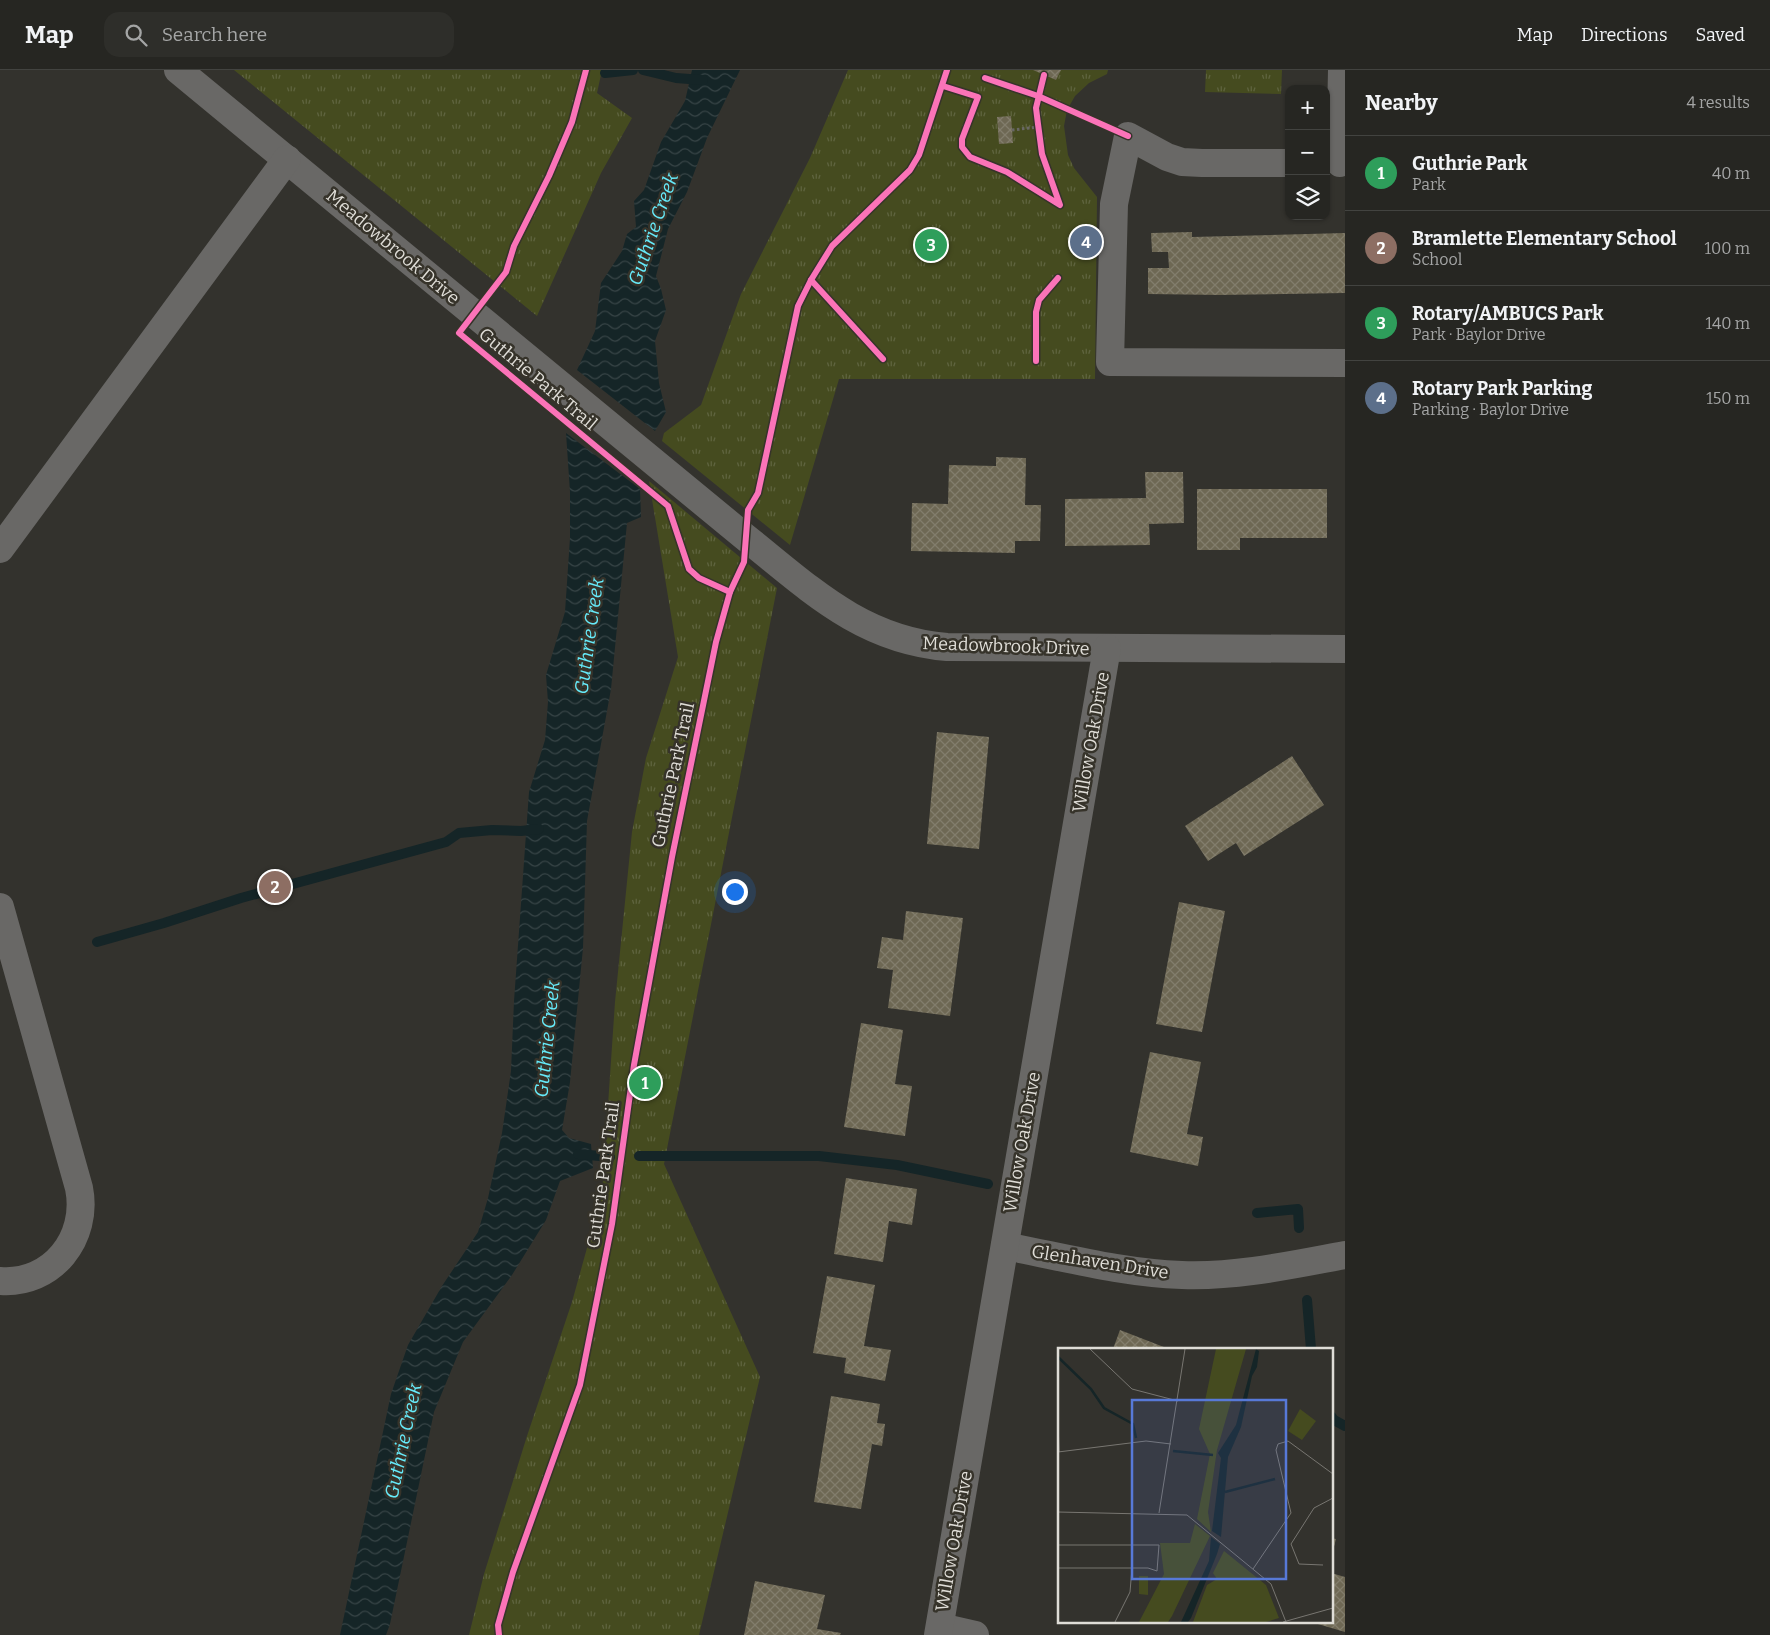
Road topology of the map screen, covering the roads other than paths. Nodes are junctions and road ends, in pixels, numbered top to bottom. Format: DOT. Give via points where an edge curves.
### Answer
graph roads {
  1 [pos="178,70"];
  2 [pos="1342,70"];
  3 [pos="287,159"];
  4 [pos="1285,163"];
  5 [pos="1337,163"];
  6 [pos="1345,362"];
  7 [pos="0,549"];
  8 [pos="1107,648"];
  9 [pos="1345,649"];
  10 [pos="0,906"];
  11 [pos="1004,1246"];
  12 [pos="1345,1255"];
  13 [pos="0,1281"];
  14 [pos="939,1631"];
  15 [pos="975,1635"];
  1 -- 3 [label="street, Meadowbrook Drive"];
  2 -- 5 [label="street"];
  3 -- 7 [label="street"];
  3 -- 8 [label="street, Meadowbrook Drive" via="745,537 852,618 883,634 928,646"];
  4 -- 6 [label="street" via="1182,162 1128,136 1114,204 1110,362"];
  8 -- 9 [label="street, Meadowbrook Drive"];
  8 -- 11 [label="street, Willow Oak Drive"];
  10 -- 13 [label="street" via="79,1188 81,1216 73,1240 57,1261 35,1276 11,1282"];
  11 -- 12 [label="street, Glenhaven Drive" via="1126,1269 1183,1275 1256,1270"];
  11 -- 14 [label="street, Willow Oak Drive"];
  14 -- 15 [label="street"];
}
